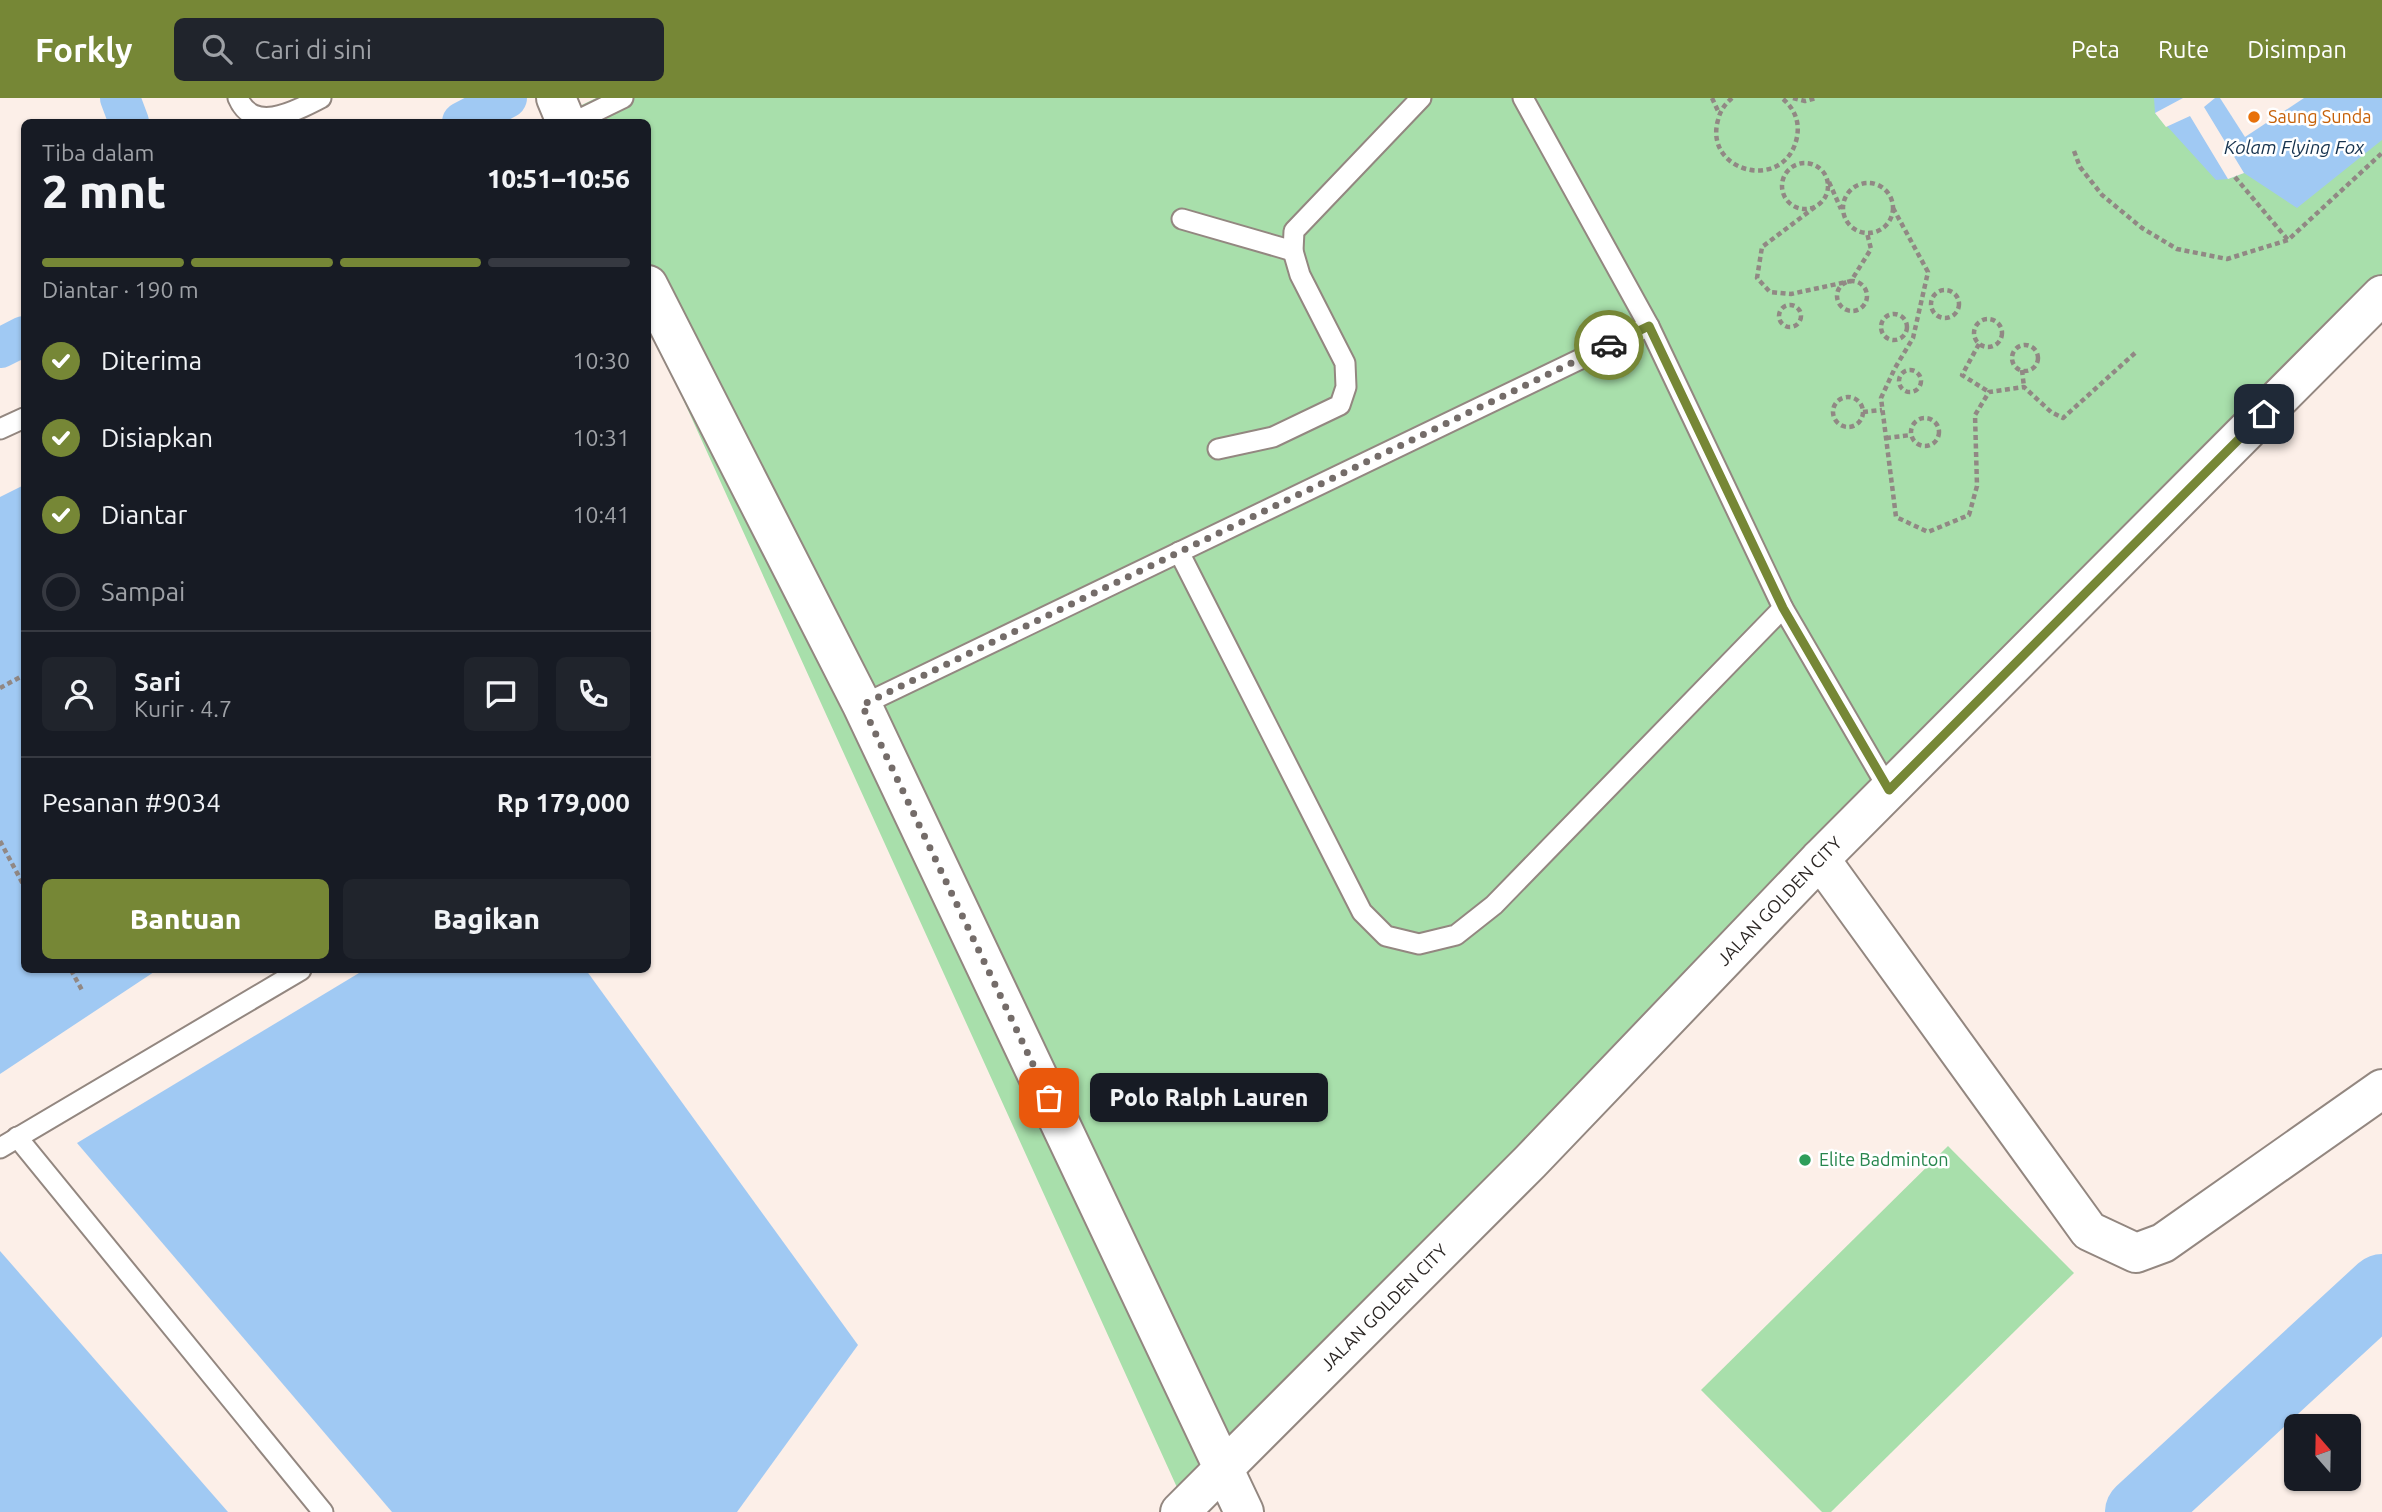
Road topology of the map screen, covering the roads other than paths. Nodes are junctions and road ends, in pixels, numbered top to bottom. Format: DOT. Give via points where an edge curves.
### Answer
graph roads {
  1 [pos="239,98"];
  2 [pos="321,98"];
  3 [pos="556,98"];
  4 [pos="623,98"];
  5 [pos="1421,98"];
  6 [pos="1523,98"];
  7 [pos="565,119"];
  8 [pos="580,119"];
  9 [pos="1182,219"];
  10 [pos="1293,251"];
  11 [pos="651,291"];
  12 [pos="2382,296"];
  13 [pos="1649,326"];
  14 [pos="21,419"];
  15 [pos="0,429"];
  16 [pos="1218,449"];
  17 [pos="1179,552"];
  18 [pos="1783,608"];
  19 [pos="862,705"];
  20 [pos="1889,790"];
  21 [pos="1821,859"];
  22 [pos="296,973"];
  23 [pos="2382,1089"];
  24 [pos="17,1137"];
  25 [pos="0,1148"];
  26 [pos="1224,1468"];
  27 [pos="323,1512"];
  28 [pos="1180,1512"];
  29 [pos="1244,1512"];
  1 -- 2 [label="lane" via="253,115 270,118"];
  3 -- 7 [label="street"];
  4 -- 8 [label="lane"];
  5 -- 10 [label="lane" via="1294,231"];
  6 -- 13 [label="lane"];
  9 -- 10 [label="lane"];
  10 -- 16 [label="lane" via="1300,275 1345,363 1346,387 1340,405 1273,437"];
  11 -- 19 [label="street"];
  12 -- 20 [label="street, JALAN GOLDEN CITY"];
  13 -- 17 [label="lane"];
  13 -- 18 [label="lane"];
  14 -- 15 [label="lane"];
  17 -- 18 [label="lane" via="1362,912 1386,936 1419,944 1456,935 1494,905"];
  17 -- 19 [label="lane"];
  18 -- 20 [label="lane"];
  19 -- 26 [label="street"];
  20 -- 21 [label="street, JALAN GOLDEN CITY"];
  21 -- 23 [label="street" via="2089,1231 2136,1253 2163,1243"];
  21 -- 26 [label="street, JALAN GOLDEN CITY" via="1530,1162"];
  22 -- 24 [label="lane"];
  24 -- 25 [label="lane"];
  24 -- 27 [label="lane"];
  26 -- 28 [label="street, JALAN GOLDEN CITY"];
  26 -- 29 [label="street"];
}
